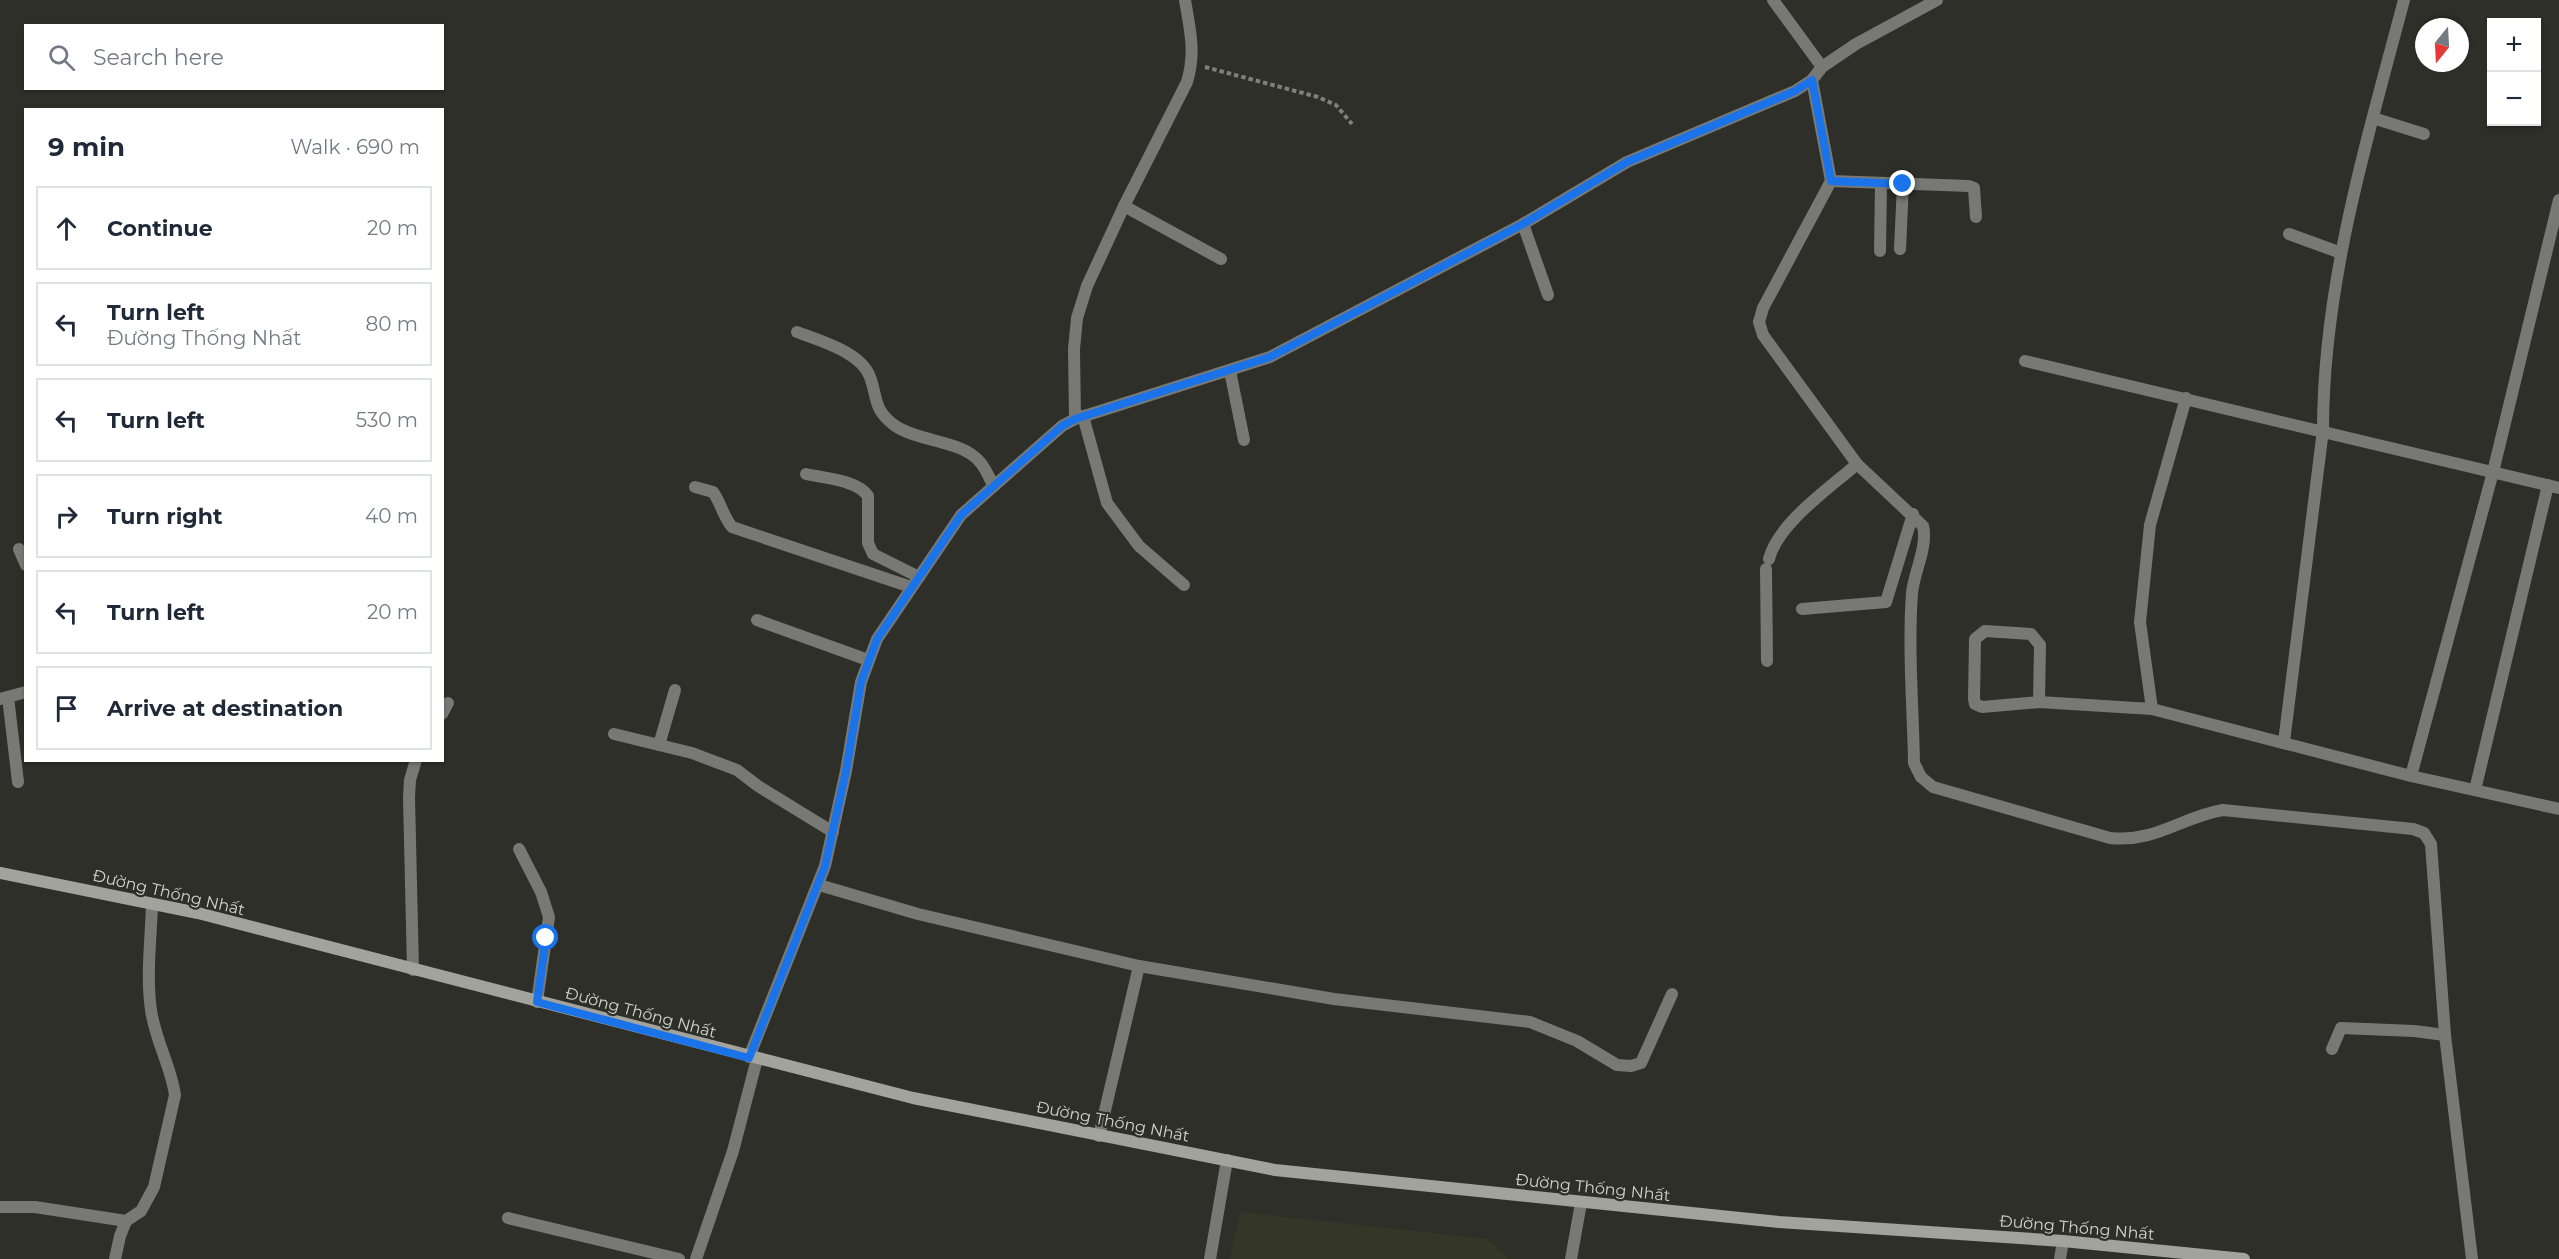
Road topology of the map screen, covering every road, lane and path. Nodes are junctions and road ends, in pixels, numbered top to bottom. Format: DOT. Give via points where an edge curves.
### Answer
graph roads {
  1 [pos="1185,0"];
  2 [pos="1773,0"];
  3 [pos="1937,0"];
  4 [pos="2404,0"];
  5 [pos="1192,63"];
  6 [pos="1822,67"];
  7 [pos="1812,80"];
  8 [pos="2373,118"];
  9 [pos="1352,124"];
  10 [pos="2424,134"];
  11 [pos="1831,181"];
  12 [pos="1881,183"];
  13 [pos="1903,184"];
  14 [pos="2559,200"];
  15 [pos="1124,206"];
  16 [pos="1976,217"];
  17 [pos="1523,224"];
  18 [pos="2289,234"];
  19 [pos="1900,249"];
  20 [pos="1880,251"];
  21 [pos="2341,254"];
  22 [pos="1221,259"];
  23 [pos="1548,294"];
  24 [pos="797,332"];
  25 [pos="2025,361"];
  26 [pos="1230,371"];
  27 [pos="2186,398"];
  28 [pos="1079,418"];
  29 [pos="2323,430"];
  30 [pos="1244,440"];
  31 [pos="1857,464"];
  32 [pos="2493,472"];
  33 [pos="806,474"];
  34 [pos="993,485"];
  35 [pos="2553,486"];
  36 [pos="695,487"];
  37 [pos="1913,514"];
  38 [pos="19,549"];
  39 [pos="24,560"];
  40 [pos="915,582"];
  41 [pos="1184,585"];
  42 [pos="1802,609"];
  43 [pos="757,620"];
  44 [pos="868,660"];
  45 [pos="1767,661"];
  46 [pos="675,690"];
  47 [pos="24,693"];
  48 [pos="4,698"];
  49 [pos="2039,702"];
  50 [pos="2152,709"];
  51 [pos="614,734"];
  52 [pos="2284,742"];
  53 [pos="659,745"];
  54 [pos="415,762"];
  55 [pos="2411,776"];
  56 [pos="18,782"];
  57 [pos="2475,790"];
  58 [pos="2559,809"];
  59 [pos="833,832"];
  60 [pos="519,849"];
  61 [pos="0,873"];
  62 [pos="819,885"];
  63 [pos="152,904"];
  64 [pos="1139,966"];
  65 [pos="413,970"];
  66 [pos="1672,994"];
  67 [pos="537,1002"];
  68 [pos="2445,1035"];
  69 [pos="2332,1049"];
  70 [pos="753,1058"];
  71 [pos="1099,1136"];
  72 [pos="1227,1160"];
  73 [pos="1581,1203"];
  74 [pos="0,1208"];
  75 [pos="507,1218"];
  76 [pos="126,1221"];
  77 [pos="2063,1241"];
  78 [pos="116,1259"];
  79 [pos="679,1259"];
  80 [pos="696,1259"];
  81 [pos="1210,1259"];
  82 [pos="1571,1259"];
  83 [pos="2060,1259"];
  84 [pos="2244,1259"];
  85 [pos="2472,1259"];
  1 -- 5 [label="street" via="1193,44"];
  2 -- 6 [label="street"];
  3 -- 6 [label="street"];
  4 -- 8 [label="street"];
  5 -- 9 [label="path" via="1318,97 1336,105"];
  5 -- 15 [label="street"];
  6 -- 7 [label="street"];
  7 -- 11 [label="street"];
  7 -- 17 [label="street" via="1795,91 1627,162"];
  8 -- 10 [label="street"];
  8 -- 21 [label="street"];
  11 -- 12 [label="street"];
  11 -- 31 [label="street" via="1759,322 1763,335"];
  12 -- 13 [label="street"];
  12 -- 20 [label="street"];
  13 -- 16 [label="street" via="1974,188"];
  13 -- 19 [label="street"];
  14 -- 32 [label="street"];
  15 -- 22 [label="street"];
  15 -- 28 [label="street" via="1087,286 1077,318 1074,349"];
  17 -- 23 [label="street"];
  17 -- 26 [label="street" via="1270,357"];
  18 -- 21 [label="street"];
  21 -- 29 [label="street"];
  24 -- 34 [label="street" via="847,352 870,376 881,415 912,436 969,453 979,460"];
  25 -- 27 [label="street"];
  26 -- 28 [label="street"];
  26 -- 30 [label="street"];
  27 -- 29 [label="street"];
  27 -- 50 [label="street" via="2148,546 2140,622"];
  28 -- 34 [label="street" via="1062,426"];
  28 -- 41 [label="street" via="1107,503 1139,546"];
  29 -- 32 [label="street"];
  29 -- 52 [label="street"];
  31 -- 37 [label="street"];
  31 -- 45 [label="street" via="1778,538 1768,564"];
  32 -- 35 [label="street"];
  32 -- 55 [label="street"];
  33 -- 40 [label="street" via="864,490 868,496 868,543 873,555"];
  34 -- 40 [label="street" via="961,515"];
  35 -- 57 [label="street"];
  36 -- 40 [label="street" via="713,492 732,527"];
  37 -- 42 [label="street" via="1886,602"];
  37 -- 68 [label="street" via="1925,535 1912,603 1914,763 1921,777 1934,787 2110,838 2146,837 2205,813 2223,810 2424,833 2431,844"];
  38 -- 39 [label="street"];
  40 -- 44 [label="street" via="877,639"];
  43 -- 44 [label="street"];
  44 -- 59 [label="street"];
  46 -- 53 [label="street"];
  47 -- 48 [label="street"];
  48 -- 56 [label="street"];
  49 -- 49 [label="street" via="2037,639 2031,634 1980,633 1975,639 1975,704 1982,707"];
  49 -- 50 [label="street"];
  50 -- 52 [label="street"];
  51 -- 53 [label="street"];
  52 -- 55 [label="street"];
  53 -- 59 [label="street" via="737,770"];
  54 -- 65 [label="street" via="409,797"];
  55 -- 57 [label="street"];
  57 -- 58 [label="street"];
  59 -- 62 [label="street"];
  60 -- 67 [label="street" via="549,917"];
  61 -- 63 [label="street, Đường Thống Nhất"];
  62 -- 64 [label="street" via="918,914"];
  62 -- 70 [label="street"];
  63 -- 65 [label="street, Đường Thống Nhất"];
  63 -- 76 [label="street" via="151,1010 174,1095 154,1187 141,1211"];
  64 -- 66 [label="street" via="1334,999 1530,1023 1577,1041 1617,1065 1630,1066 1641,1063"];
  64 -- 71 [label="street"];
  65 -- 67 [label="street, Đường Thống Nhất"];
  67 -- 70 [label="street, Đường Thống Nhất"];
  68 -- 69 [label="street" via="2341,1028"];
  68 -- 85 [label="street"];
  70 -- 71 [label="street, Đường Thống Nhất" via="913,1098"];
  70 -- 80 [label="street" via="734,1151"];
  71 -- 72 [label="street, Đường Thống Nhất"];
  72 -- 73 [label="street, Đường Thống Nhất" via="1275,1170"];
  72 -- 81 [label="street"];
  73 -- 77 [label="street, Đường Thống Nhất" via="1779,1222"];
  73 -- 82 [label="street"];
  74 -- 76 [label="street" via="35,1207"];
  75 -- 79 [label="street"];
  76 -- 78 [label="street"];
  77 -- 83 [label="street"];
  77 -- 84 [label="street, Đường Thống Nhất"];
}
